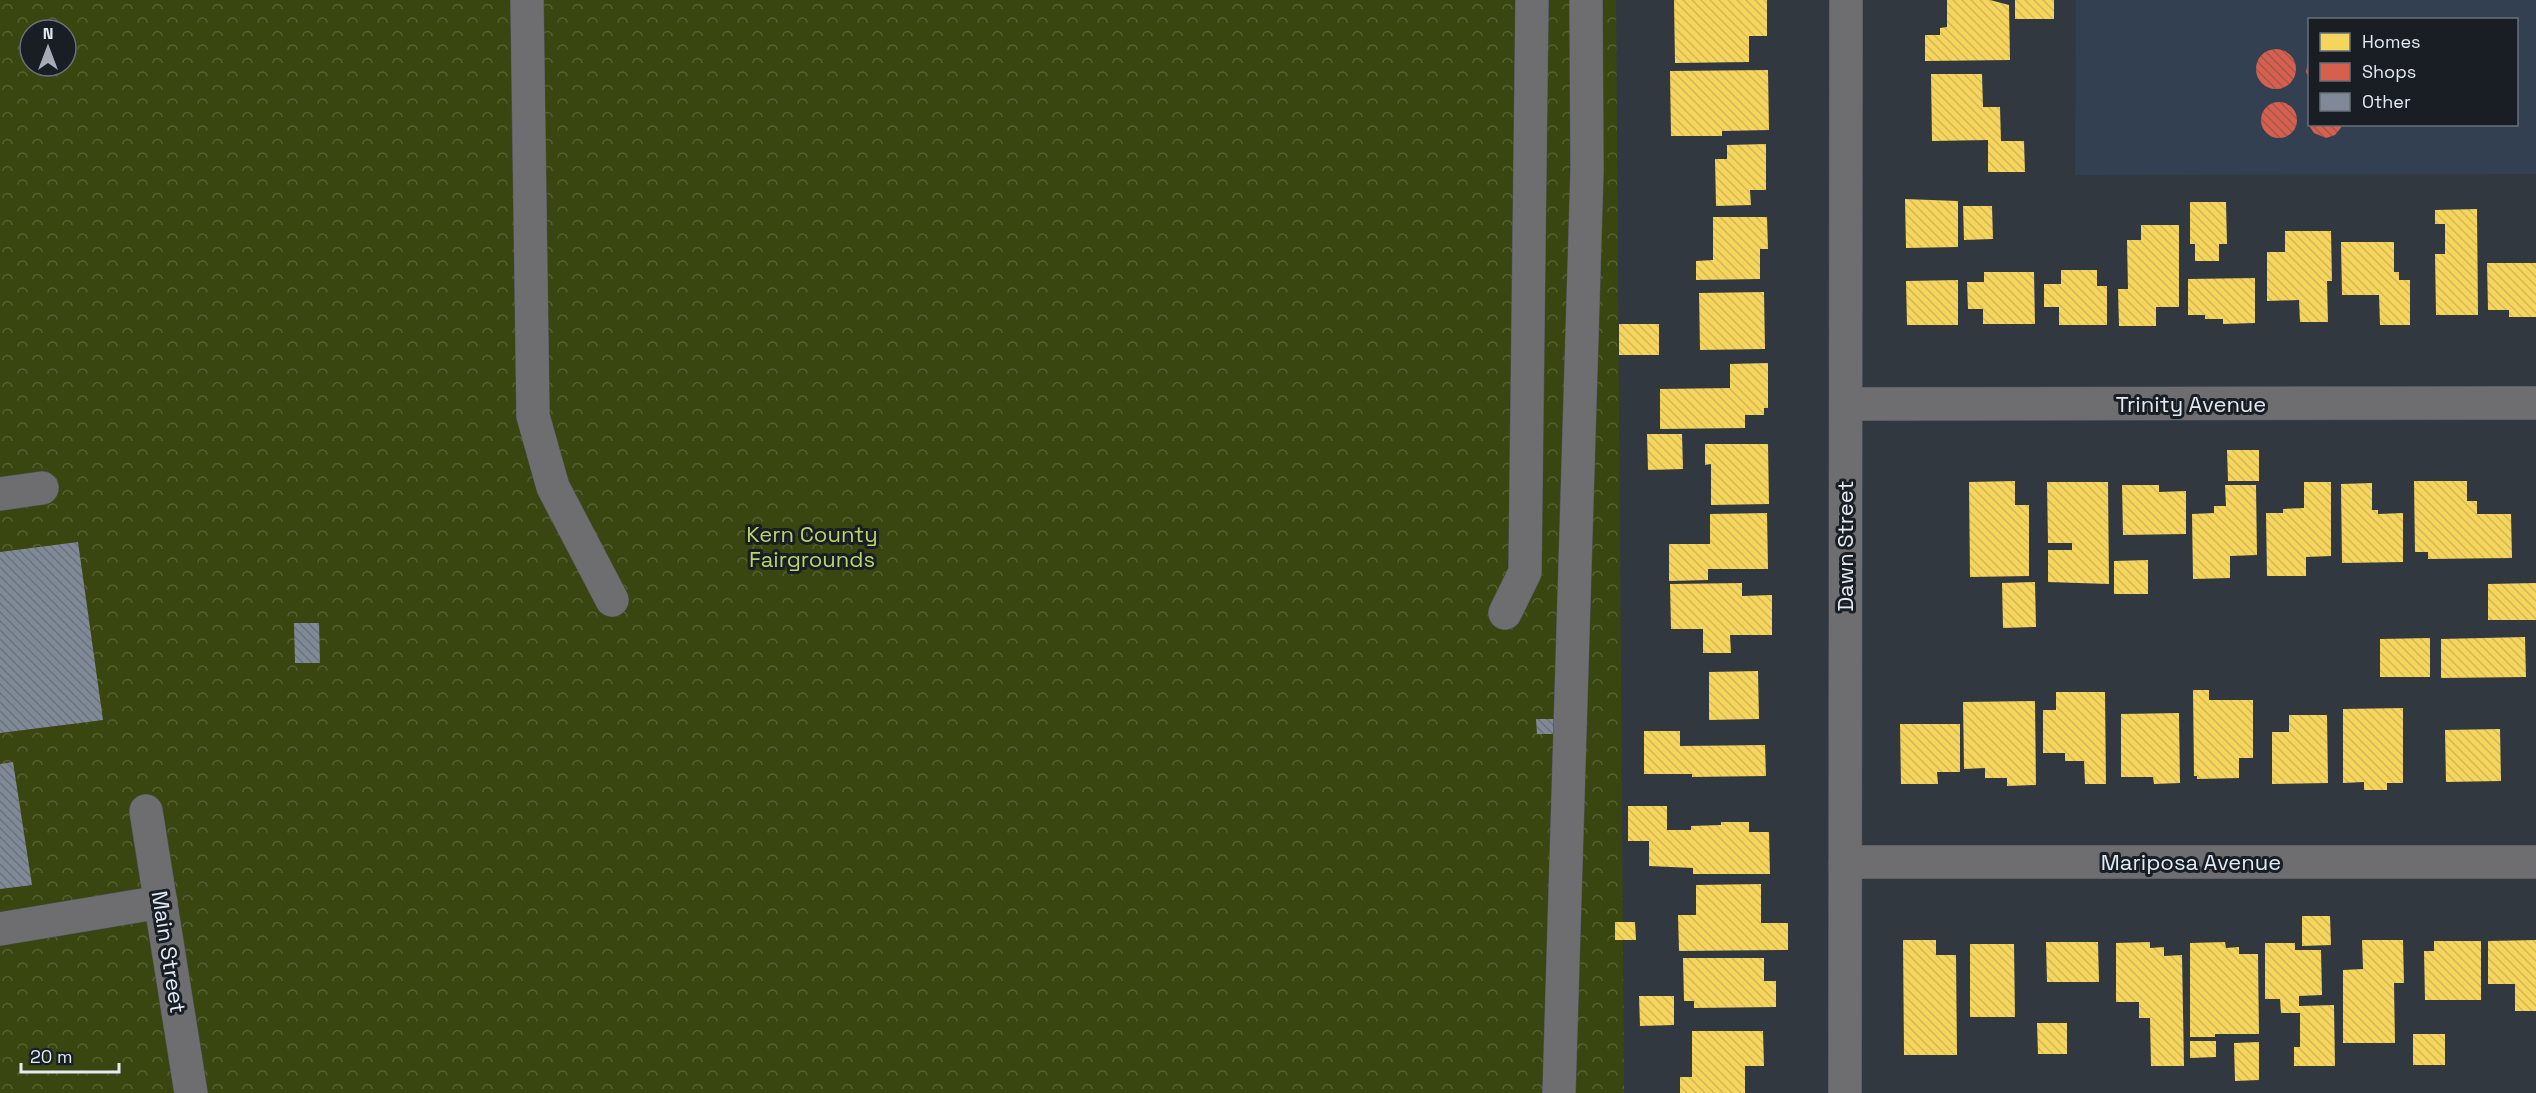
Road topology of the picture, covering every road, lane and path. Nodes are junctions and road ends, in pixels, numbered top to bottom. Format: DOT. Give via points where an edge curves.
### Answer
graph roads {
  1 [pos="527,0"];
  2 [pos="1532,0"];
  3 [pos="1586,0"];
  4 [pos="1846,0"];
  5 [pos="2536,403"];
  6 [pos="1846,404"];
  7 [pos="42,488"];
  8 [pos="0,494"];
  9 [pos="612,600"];
  10 [pos="1505,613"];
  11 [pos="146,811"];
  12 [pos="1845,862"];
  13 [pos="2536,862"];
  14 [pos="161,902"];
  15 [pos="0,929"];
  16 [pos="191,1093"];
  17 [pos="1559,1093"];
  18 [pos="1845,1093"];
  1 -- 9 [label="street" via="533,416 553,487"];
  2 -- 10 [label="street" via="1526,572"];
  3 -- 17 [label="street" via="1587,170"];
  4 -- 6 [label="street, Dawn Street"];
  5 -- 6 [label="street, Trinity Avenue"];
  6 -- 12 [label="street, Dawn Street"];
  7 -- 8 [label="street"];
  11 -- 14 [label="street, Main Street"];
  12 -- 13 [label="street, Mariposa Avenue"];
  12 -- 18 [label="street, Dawn Street"];
  14 -- 15 [label="street"];
  14 -- 16 [label="street, Main Street"];
}
